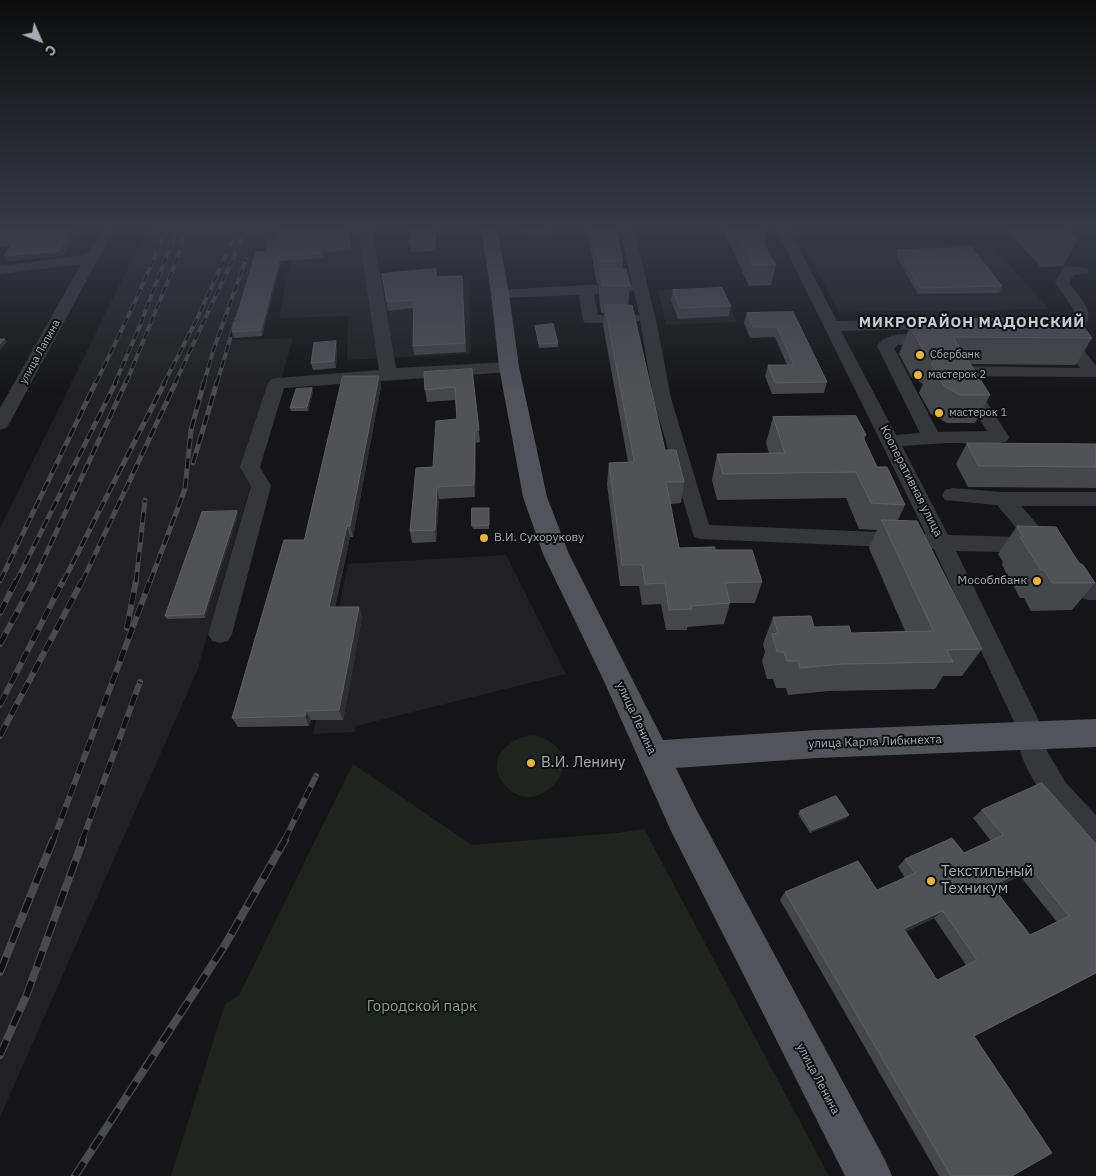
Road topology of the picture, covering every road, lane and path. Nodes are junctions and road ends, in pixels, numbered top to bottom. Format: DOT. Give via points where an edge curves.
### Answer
graph roads {
  1 [pos="77,284"];
  2 [pos="374,284"];
  3 [pos="498,284"];
  4 [pos="639,284"];
  5 [pos="810,284"];
  6 [pos="1063,284"];
  7 [pos="640,288"];
  8 [pos="586,290"];
  9 [pos="500,294"];
  10 [pos="1096,301"];
  11 [pos="1076,302"];
  12 [pos="647,318"];
  13 [pos="939,324"];
  14 [pos="832,326"];
  15 [pos="952,340"];
  16 [pos="509,367"];
  17 [pos="388,374"];
  18 [pos="0,424"];
  19 [pos="932,438"];
  20 [pos="891,441"];
  21 [pos="952,495"];
  22 [pos="1003,499"];
  23 [pos="1096,499"];
  24 [pos="941,542"];
  25 [pos="1043,546"];
  26 [pos="1096,591"];
  27 [pos="220,634"];
  28 [pos="1096,733"];
  29 [pos="1033,735"];
  30 [pos="653,755"];
  31 [pos="1096,836"];
  32 [pos="869,1176"];
  1 -- 18 [label="street, улица Лапина"];
  2 -- 17 [label="street"];
  3 -- 9 [label="main road, улица Ленина"];
  4 -- 7 [label="street"];
  5 -- 14 [label="street, Кооперативная улица"];
  6 -- 11 [label="street"];
  7 -- 8 [label="street"];
  7 -- 12 [label="street"];
  8 -- 9 [label="street"];
  8 -- 12 [label="street" via="591,320"];
  9 -- 16 [label="main road, улица Ленина"];
  10 -- 11 [label="street"];
  11 -- 19 [label="street" via="1082,309 1079,323 1036,332 1067,339 1093,372 958,371 1000,437"];
  12 -- 24 [label="street" via="662,398 701,532"];
  13 -- 14 [label="street"];
  14 -- 20 [label="street, Кооперативная улица"];
  15 -- 19 [label="street" via="895,340 885,346"];
  16 -- 17 [label="street"];
  16 -- 30 [label="main road, улица Ленина" via="535,497 556,554"];
  17 -- 27 [label="street" via="277,383 250,467 261,486"];
  19 -- 20 [label="street"];
  20 -- 24 [label="street, Кооперативная улица"];
  21 -- 22 [label="street"];
  22 -- 23 [label="street"];
  22 -- 25 [label="street"];
  24 -- 25 [label="street"];
  24 -- 29 [label="street, Кооперативная улица"];
  25 -- 26 [label="street" via="1067,584"];
  28 -- 29 [label="main road, улица Карла Либкнехта"];
  29 -- 30 [label="main road, улица Карла Либкнехта"];
  29 -- 31 [label="street, Кооперативная улица" via="1034,752 1056,792"];
  30 -- 32 [label="main road, улица Ленина" via="683,819"];
}
